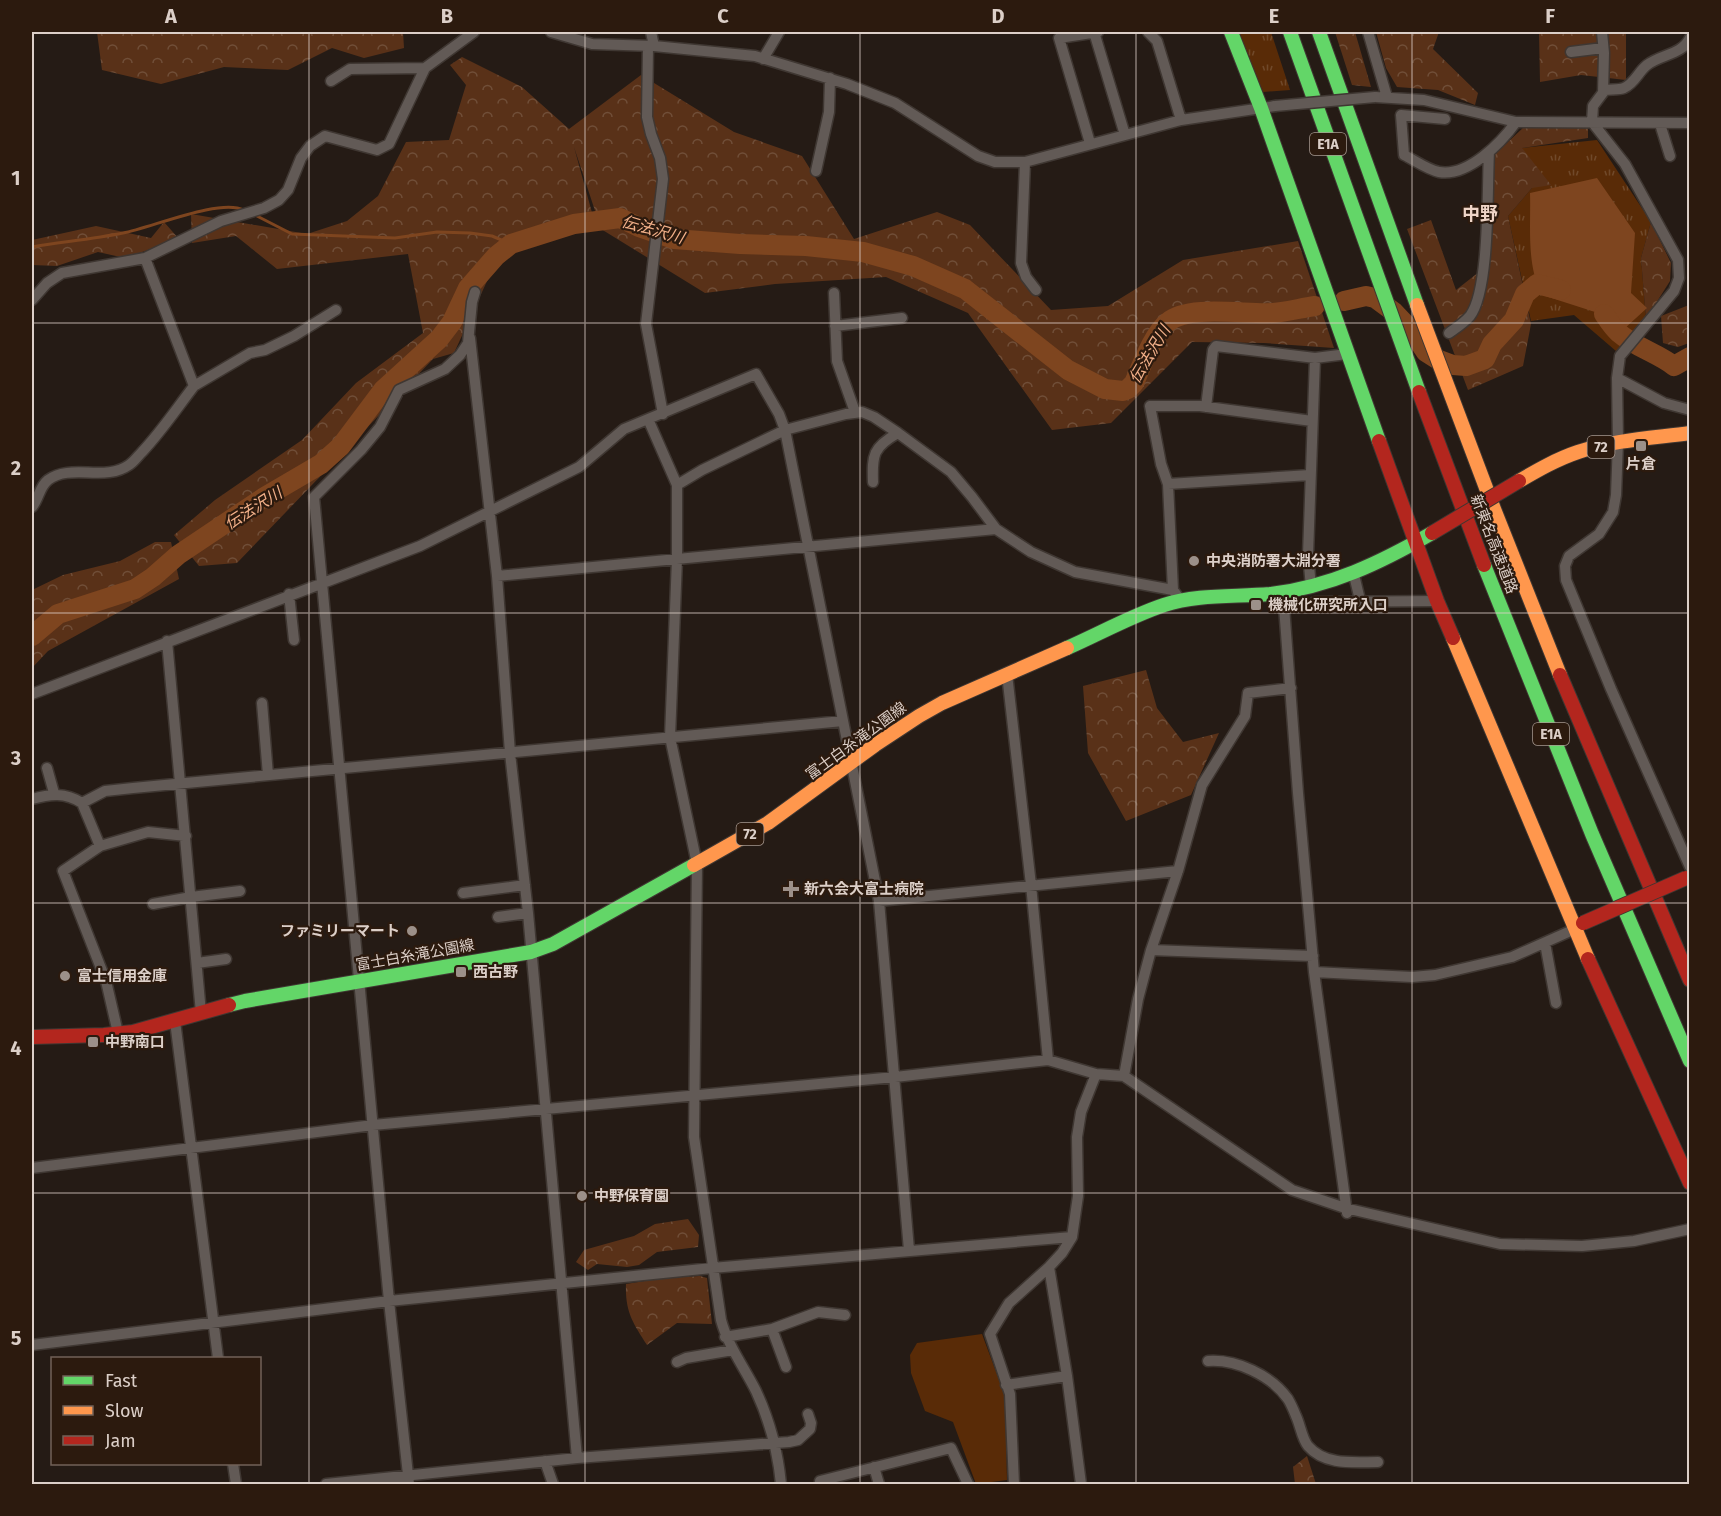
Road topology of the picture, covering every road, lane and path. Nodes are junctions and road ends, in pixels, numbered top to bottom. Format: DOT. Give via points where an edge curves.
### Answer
graph roads {
  1 [pos="474,32"];
  2 [pos="551,32"];
  3 [pos="651,32"];
  4 [pos="779,32"];
  5 [pos="1096,32"];
  6 [pos="1148,32"];
  7 [pos="1231,32"];
  8 [pos="1290,32"];
  9 [pos="1319,32"];
  10 [pos="1368,32"];
  11 [pos="1602,32"];
  12 [pos="1689,38"];
  13 [pos="651,46"];
  14 [pos="1604,48"];
  15 [pos="1571,52"];
  16 [pos="763,59"];
  17 [pos="424,68"];
  18 [pos="830,78"];
  19 [pos="331,81"];
  20 [pos="1603,93"];
  21 [pos="1388,97"];
  22 [pos="1261,108"];
  23 [pos="1445,118"];
  24 [pos="1181,120"];
  25 [pos="1516,122"];
  26 [pos="1592,122"];
  27 [pos="1660,123"];
  28 [pos="1689,123"];
  29 [pos="1125,135"];
  30 [pos="1090,143"];
  31 [pos="1489,152"];
  32 [pos="1670,156"];
  33 [pos="1025,162"];
  34 [pos="816,171"];
  35 [pos="145,258"];
  36 [pos="1036,290"];
  37 [pos="475,292"];
  38 [pos="834,293"];
  39 [pos="32,300"];
  40 [pos="336,310"];
  41 [pos="902,318"];
  42 [pos="835,326"];
  43 [pos="469,332"];
  44 [pos="1449,333"];
  45 [pos="1347,354"];
  46 [pos="1315,358"];
  47 [pos="1617,378"];
  48 [pos="194,386"];
  49 [pos="1206,407"];
  50 [pos="1689,410"];
  51 [pos="855,412"];
  52 [pos="663,414"];
  53 [pos="648,419"];
  54 [pos="1312,421"];
  55 [pos="785,430"];
  56 [pos="897,433"];
  57 [pos="1689,433"];
  58 [pos="1618,442"];
  59 [pos="1310,475"];
  60 [pos="873,482"];
  61 [pos="1168,484"];
  62 [pos="677,485"];
  63 [pos="32,507"];
  64 [pos="488,512"];
  65 [pos="996,529"];
  66 [pos="1417,542"];
  67 [pos="808,548"];
  68 [pos="677,559"];
  69 [pos="1354,575"];
  70 [pos="496,576"];
  71 [pos="322,582"];
  72 [pos="1311,587"];
  73 [pos="1283,593"];
  74 [pos="289,594"];
  75 [pos="1177,596"];
  76 [pos="1360,600"];
  77 [pos="1437,601"];
  78 [pos="1315,602"];
  79 [pos="294,640"];
  80 [pos="167,641"];
  81 [pos="1007,674"];
  82 [pos="1291,688"];
  83 [pos="32,694"];
  84 [pos="262,703"];
  85 [pos="843,722"];
  86 [pos="670,737"];
  87 [pos="510,753"];
  88 [pos="852,764"];
  89 [pos="47,768"];
  90 [pos="339,768"];
  91 [pos="268,775"];
  92 [pos="181,783"];
  93 [pos="54,793"];
  94 [pos="32,799"];
  95 [pos="82,803"];
  96 [pos="186,836"];
  97 [pos="100,846"];
  98 [pos="696,864"];
  99 [pos="1178,871"];
  100 [pos="1688,873"];
  101 [pos="525,885"];
  102 [pos="1031,885"];
  103 [pos="240,891"];
  104 [pos="463,893"];
  105 [pos="191,897"];
  106 [pos="879,901"];
  107 [pos="153,904"];
  108 [pos="528,913"];
  109 [pos="498,917"];
  110 [pos="1579,926"];
  111 [pos="1545,943"];
  112 [pos="1151,950"];
  113 [pos="531,952"];
  114 [pos="1313,956"];
  115 [pos="226,960"];
  116 [pos="197,963"];
  117 [pos="1314,972"];
  118 [pos="1689,980"];
  119 [pos="360,982"];
  120 [pos="1556,1003"];
  121 [pos="201,1013"];
  122 [pos="175,1021"];
  123 [pos="118,1033"];
  124 [pos="32,1037"];
  125 [pos="1048,1060"];
  126 [pos="1689,1061"];
  127 [pos="1096,1074"];
  128 [pos="1124,1076"];
  129 [pos="895,1077"];
  130 [pos="694,1096"];
  131 [pos="546,1108"];
  132 [pos="373,1125"];
  133 [pos="191,1147"];
  134 [pos="32,1168"];
  135 [pos="1689,1183"];
  136 [pos="1346,1211"];
  137 [pos="1689,1229"];
  138 [pos="1072,1237"];
  139 [pos="909,1250"];
  140 [pos="712,1268"];
  141 [pos="1049,1268"];
  142 [pos="563,1284"];
  143 [pos="389,1301"];
  144 [pos="845,1315"];
  145 [pos="212,1323"];
  146 [pos="772,1329"];
  147 [pos="725,1337"];
  148 [pos="32,1345"];
  149 [pos="733,1350"];
  150 [pos="218,1357"];
  151 [pos="1208,1361"];
  152 [pos="677,1362"];
  153 [pos="786,1367"];
  154 [pos="1067,1376"];
  155 [pos="1006,1385"];
  156 [pos="808,1414"];
  157 [pos="774,1443"];
  158 [pos="578,1458"];
  159 [pos="545,1461"];
  160 [pos="1378,1462"];
  161 [pos="233,1465"];
  162 [pos="874,1467"];
  163 [pos="409,1480"];
  164 [pos="820,1481"];
  165 [pos="236,1485"];
  166 [pos="326,1485"];
  167 [pos="553,1485"];
  168 [pos="781,1485"];
  169 [pos="879,1485"];
  170 [pos="968,1485"];
  171 [pos="1014,1485"];
  172 [pos="1081,1485"];
  1 -- 17 [label="street"];
  2 -- 13 [label="street" via="592,44"];
  3 -- 13 [label="street"];
  4 -- 16 [label="street"];
  5 -- 29 [label="street"];
  5 -- 30 [label="street" via="1059,38"];
  6 -- 24 [label="street" via="1156,41"];
  7 -- 22 [label="main road"];
  8 -- 126 [label="main road, 新東名高速道路 / E1A" via="1422,404 1569,780"];
  9 -- 118 [label="main road, 新東名高速道路 / E1A" via="1451,398 1597,767"];
  10 -- 21 [label="street"];
  11 -- 14 [label="street"];
  12 -- 20 [label="street" via="1680,50 1647,65 1636,80"];
  13 -- 16 [label="street"];
  13 -- 52 [label="street" via="647,117 663,179 646,324"];
  14 -- 15 [label="street"];
  14 -- 20 [label="street"];
  16 -- 18 [label="street"];
  17 -- 19 [label="street" via="350,69"];
  17 -- 35 [label="street" via="389,144 377,150 325,136 301,158 288,190 279,200 221,221"];
  18 -- 33 [label="street" via="895,103 978,156 995,162"];
  18 -- 34 [label="street" via="829,112"];
  20 -- 26 [label="street" via="1593,106"];
  21 -- 22 [label="street, bridge"];
  21 -- 25 [label="street" via="1445,104"];
  22 -- 24 [label="street"];
  22 -- 45 [label="main road"];
  23 -- 31 [label="street" via="1401,116 1404,155 1438,172 1460,170"];
  24 -- 29 [label="street"];
  25 -- 26 [label="street"];
  25 -- 31 [label="street"];
  26 -- 27 [label="street"];
  26 -- 47 [label="street" via="1625,164 1678,260 1679,278 1674,291 1620,356"];
  27 -- 28 [label="street"];
  27 -- 32 [label="street"];
  29 -- 30 [label="street"];
  30 -- 33 [label="street"];
  31 -- 44 [label="street" via="1479,295 1471,315"];
  33 -- 36 [label="street" via="1021,263"];
  35 -- 39 [label="street" via="62,273"];
  35 -- 48 [label="street"];
  37 -- 43 [label="street"];
  38 -- 42 [label="street"];
  40 -- 48 [label="street" via="294,336 250,353"];
  41 -- 42 [label="street"];
  42 -- 51 [label="street" via="837,361"];
  43 -- 64 [label="street"];
  43 -- 71 [label="street" via="468,343 445,369 399,390 380,427 314,497"];
  45 -- 46 [label="street"];
  45 -- 66 [label="main road"];
  46 -- 49 [label="street" via="1216,346 1212,350"];
  46 -- 54 [label="street"];
  47 -- 50 [label="street" via="1664,403"];
  47 -- 58 [label="street"];
  48 -- 63 [label="street" via="129,465 113,472 63,473 49,479"];
  49 -- 54 [label="street"];
  49 -- 61 [label="street" via="1150,406"];
  51 -- 55 [label="street"];
  51 -- 56 [label="street" via="874,417"];
  52 -- 53 [label="street"];
  52 -- 55 [label="street" via="756,374"];
  53 -- 62 [label="street"];
  53 -- 64 [label="street" via="624,429 579,466"];
  54 -- 59 [label="street"];
  55 -- 62 [label="street"];
  55 -- 67 [label="street"];
  56 -- 60 [label="street" via="876,449"];
  56 -- 65 [label="street" via="951,472"];
  57 -- 58 [label="main road, 富士白糸滝公園線 / 72"];
  58 -- 66 [label="main road, 富士白糸滝公園線 / 72, bridge" via="1547,465"];
  58 -- 100 [label="street" via="1612,512 1599,534 1569,556 1566,580"];
  59 -- 61 [label="street"];
  59 -- 72 [label="street"];
  61 -- 75 [label="street"];
  62 -- 68 [label="street"];
  64 -- 70 [label="street"];
  64 -- 71 [label="street" via="420,546"];
  65 -- 67 [label="street"];
  65 -- 75 [label="street" via="1031,552 1075,572"];
  66 -- 69 [label="main road, 富士白糸滝公園線 / 72"];
  66 -- 77 [label="main road"];
  67 -- 68 [label="street"];
  67 -- 85 [label="street"];
  68 -- 70 [label="street"];
  68 -- 86 [label="street"];
  69 -- 72 [label="main road, 富士白糸滝公園線 / 72"];
  69 -- 76 [label="street"];
  70 -- 87 [label="street"];
  71 -- 74 [label="street"];
  71 -- 90 [label="street"];
  72 -- 73 [label="main road, 富士白糸滝公園線 / 72"];
  73 -- 75 [label="main road, 富士白糸滝公園線 / 72"];
  73 -- 82 [label="street"];
  74 -- 79 [label="street"];
  74 -- 80 [label="street"];
  75 -- 81 [label="main road, 富士白糸滝公園線 / 72" via="1165,605"];
  76 -- 77 [label="street"];
  76 -- 78 [label="street"];
  77 -- 110 [label="main road"];
  80 -- 83 [label="street"];
  80 -- 92 [label="street"];
  81 -- 88 [label="main road, 富士白糸滝公園線 / 72" via="918,716"];
  81 -- 102 [label="street"];
  82 -- 99 [label="street" via="1248,693 1245,716 1202,785"];
  82 -- 114 [label="street"];
  84 -- 91 [label="street"];
  85 -- 86 [label="street"];
  85 -- 88 [label="street"];
  86 -- 87 [label="street"];
  86 -- 98 [label="street"];
  87 -- 90 [label="street"];
  87 -- 101 [label="street"];
  88 -- 98 [label="main road, 富士白糸滝公園線 / 72" via="768,823"];
  88 -- 106 [label="street"];
  89 -- 93 [label="street"];
  90 -- 91 [label="street"];
  90 -- 119 [label="street"];
  91 -- 92 [label="street"];
  92 -- 95 [label="street" via="105,791"];
  92 -- 96 [label="street"];
  93 -- 94 [label="street"];
  93 -- 95 [label="street"];
  95 -- 97 [label="street"];
  96 -- 97 [label="street" via="148,832"];
  96 -- 105 [label="street"];
  97 -- 123 [label="street" via="63,871 105,981"];
  98 -- 113 [label="main road, 富士白糸滝公園線 / 72" via="586,928"];
  98 -- 130 [label="street"];
  99 -- 102 [label="street"];
  99 -- 112 [label="street"];
  100 -- 110 [label="main road, bridge"];
  101 -- 104 [label="street"];
  101 -- 108 [label="street"];
  102 -- 106 [label="street"];
  102 -- 125 [label="street"];
  103 -- 105 [label="street"];
  105 -- 107 [label="street"];
  105 -- 116 [label="street"];
  106 -- 129 [label="street"];
  108 -- 109 [label="street"];
  108 -- 113 [label="street"];
  110 -- 111 [label="street"];
  110 -- 135 [label="main road"];
  111 -- 117 [label="street" via="1512,957 1435,975"];
  111 -- 120 [label="street"];
  112 -- 114 [label="street"];
  112 -- 128 [label="street"];
  113 -- 119 [label="main road, 富士白糸滝公園線 / 72"];
  113 -- 131 [label="street"];
  114 -- 117 [label="street"];
  115 -- 116 [label="street"];
  116 -- 121 [label="street"];
  117 -- 136 [label="street"];
  119 -- 121 [label="main road, 富士白糸滝公園線 / 72" via="245,1001"];
  119 -- 132 [label="street"];
  121 -- 122 [label="main road, 富士白糸滝公園線 / 72"];
  122 -- 123 [label="main road, 富士白糸滝公園線 / 72"];
  122 -- 133 [label="street"];
  123 -- 124 [label="main road, 富士白糸滝公園線 / 72"];
  125 -- 127 [label="street"];
  125 -- 129 [label="street"];
  127 -- 128 [label="street"];
  127 -- 138 [label="street" via="1077,1137 1078,1196"];
  128 -- 136 [label="street" via="1292,1190"];
  129 -- 130 [label="street"];
  129 -- 139 [label="street"];
  130 -- 131 [label="street"];
  130 -- 140 [label="street" via="694,1137"];
  131 -- 132 [label="street"];
  131 -- 142 [label="street"];
  132 -- 133 [label="street"];
  132 -- 143 [label="street"];
  133 -- 134 [label="street"];
  133 -- 145 [label="street"];
  136 -- 137 [label="street" via="1500,1244 1582,1246 1634,1241"];
  138 -- 139 [label="street"];
  138 -- 141 [label="street"];
  139 -- 140 [label="street"];
  140 -- 142 [label="street"];
  140 -- 147 [label="street"];
  141 -- 154 [label="street"];
  141 -- 155 [label="street" via="1009,1303 990,1334"];
  142 -- 143 [label="street"];
  142 -- 158 [label="street"];
  143 -- 145 [label="street"];
  143 -- 163 [label="street"];
  144 -- 146 [label="street" via="818,1312"];
  145 -- 148 [label="street"];
  145 -- 150 [label="street"];
  146 -- 147 [label="street"];
  146 -- 153 [label="street"];
  147 -- 149 [label="street"];
  149 -- 152 [label="street"];
  149 -- 157 [label="street" via="756,1391"];
  151 -- 160 [label="street" via="1224,1360 1274,1384 1288,1400 1308,1445 1325,1457 1343,1462"];
  154 -- 155 [label="street"];
  154 -- 172 [label="street"];
  155 -- 171 [label="street" via="1010,1394"];
  156 -- 157 [label="street" via="810,1429 804,1436"];
  157 -- 158 [label="street"];
  157 -- 168 [label="street"];
  158 -- 159 [label="street"];
  159 -- 163 [label="street"];
  159 -- 167 [label="street"];
  161 -- 165 [label="street"];
  162 -- 164 [label="street"];
  162 -- 169 [label="street"];
  162 -- 170 [label="street" via="951,1448"];
  163 -- 166 [label="street"];
}
